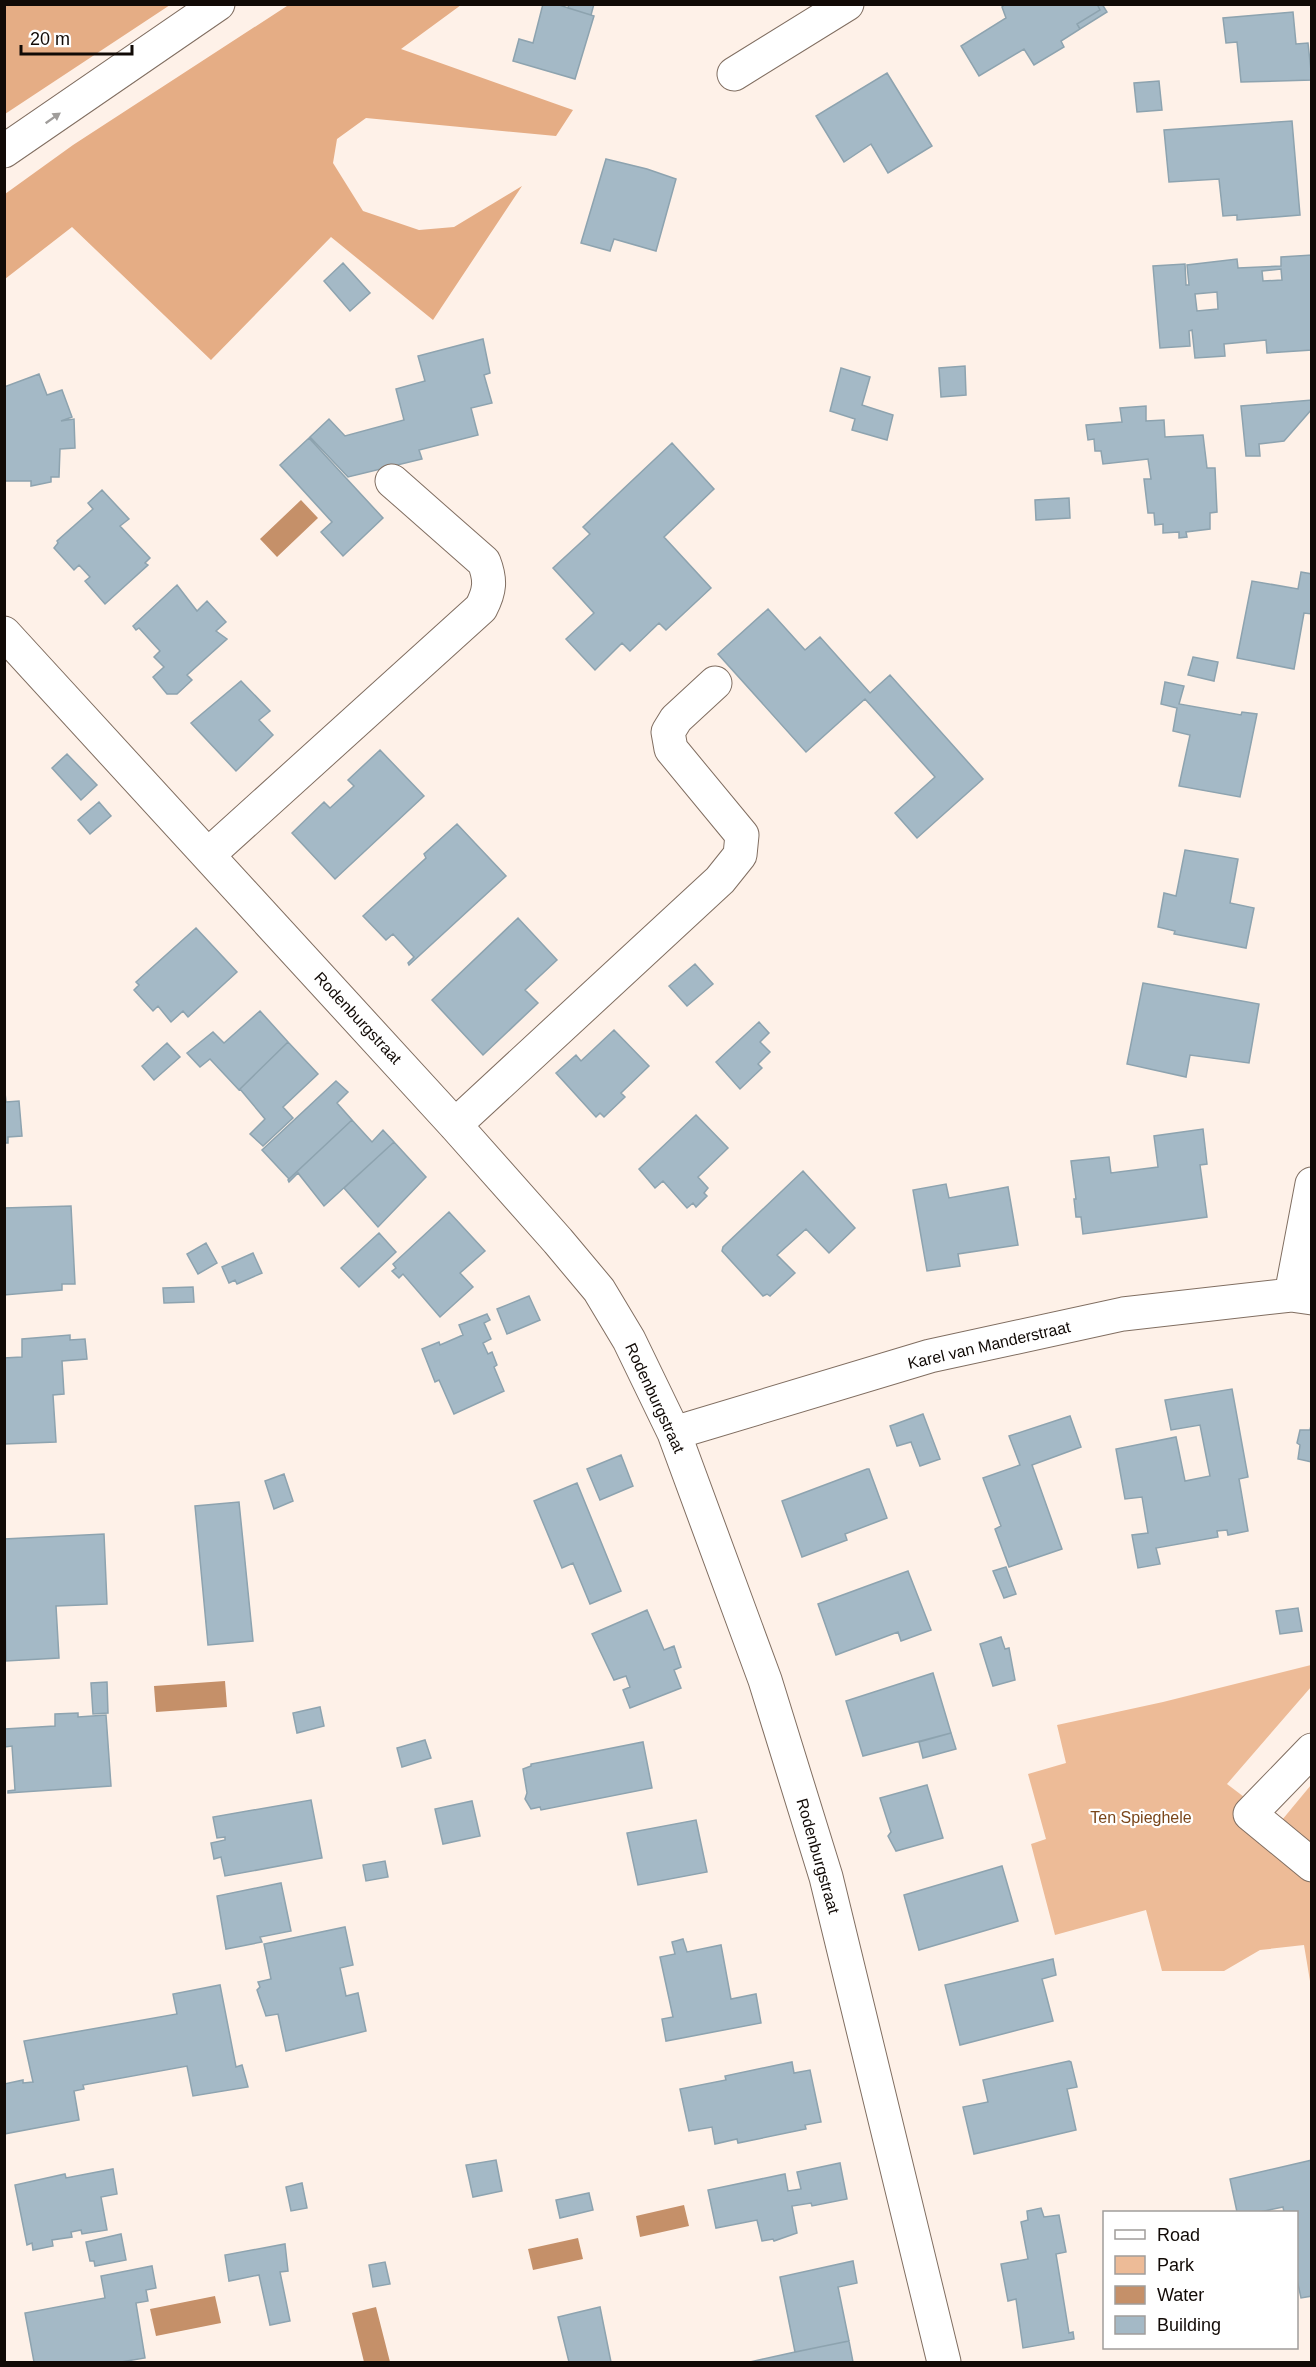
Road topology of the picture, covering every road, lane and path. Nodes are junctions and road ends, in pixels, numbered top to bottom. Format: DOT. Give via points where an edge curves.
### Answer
graph roads {
  1 [pos="218,4"];
  2 [pos="847,4"];
  3 [pos="734,74"];
  4 [pos="4,152"];
  5 [pos="392,482"];
  6 [pos="4,633"];
  7 [pos="715,683"];
  8 [pos="208,855"];
  9 [pos="455,1125"];
  10 [pos="1311,1184"];
  11 [pos="1301,1296"];
  12 [pos="674,1433"];
  13 [pos="1311,1750"];
  14 [pos="1311,1865"];
  15 [pos="944,2362"];
  4 -- 1 [label="main road, one-way"];
  2 -- 3 [label="main road"];
  5 -- 8 [label="main road" via="484,562 489,593 481,608"];
  6 -- 8 [label="main road, Rodenburgstraat"];
  7 -- 9 [label="main road" via="676,719 668,732 671,749 742,834 740,855 720,880"];
  8 -- 9 [label="main road, Rodenburgstraat"];
  9 -- 12 [label="main road, Rodenburgstraat" via="599,1290 629,1340"];
  10 -- 11 [label="main road"];
  11 -- 12 [label="main road, Karel van Manderstraat" via="1123,1314 930,1356"];
  12 -- 15 [label="main road, Rodenburgstraat" via="765,1680 826,1877"];
  13 -- 14 [label="main road" via="1250,1814"];
}
